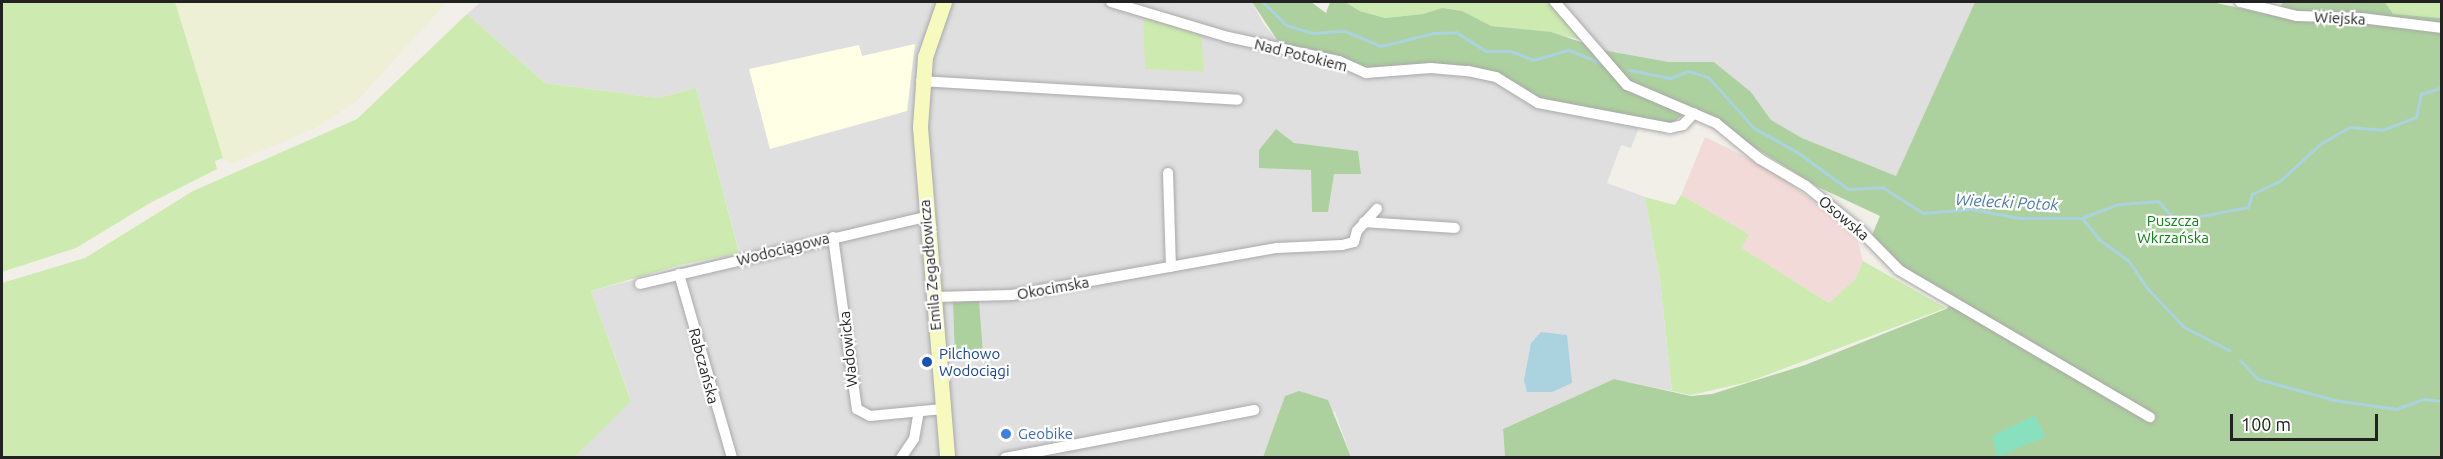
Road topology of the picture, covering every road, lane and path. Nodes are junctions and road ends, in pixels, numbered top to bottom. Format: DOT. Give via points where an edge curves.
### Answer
graph roads {
  1 [pos="944,2"];
  2 [pos="1111,2"];
  3 [pos="1556,2"];
  4 [pos="2240,2"];
  5 [pos="2442,28"];
  6 [pos="921,81"];
  7 [pos="1237,100"];
  8 [pos="1694,112"];
  9 [pos="1168,173"];
  10 [pos="1377,208"];
  11 [pos="926,217"];
  12 [pos="1364,222"];
  13 [pos="1455,228"];
  14 [pos="833,237"];
  15 [pos="1171,267"];
  16 [pos="679,274"];
  17 [pos="640,284"];
  18 [pos="933,297"];
  19 [pos="942,409"];
  20 [pos="1254,410"];
  21 [pos="919,411"];
  22 [pos="2150,417"];
  23 [pos="732,458"];
  24 [pos="901,458"];
  25 [pos="947,458"];
  26 [pos="1005,458"];
  1 -- 6 [label="main road, Emila Zegadłowicza" via="928,44"];
  2 -- 8 [label="street, Nad Potokiem" via="1228,37 1339,61 1366,73 1431,68 1468,71 1496,77 1538,103 1670,128 1683,125"];
  3 -- 8 [label="street, Osowska" via="1628,85"];
  4 -- 5 [label="street, Wiejska" via="2297,16 2361,18"];
  6 -- 7 [label="street"];
  6 -- 11 [label="main road, Emila Zegadłowicza"];
  8 -- 22 [label="street, Osowska" via="1806,186 1918,283"];
  9 -- 15 [label="street"];
  10 -- 12 [label="street, Okocimska"];
  11 -- 14 [label="street, Wodociągowa"];
  11 -- 18 [label="main road, Emila Zegadłowicza"];
  12 -- 13 [label="street"];
  12 -- 15 [label="street, Okocimska" via="1354,242 1342,245 1277,248"];
  14 -- 16 [label="street, Wodociągowa"];
  14 -- 21 [label="street, Wadowicka" via="855,405 865,415"];
  15 -- 18 [label="street, Okocimska" via="1012,296"];
  16 -- 17 [label="street, Wodociągowa"];
  16 -- 23 [label="street, Rabczańska"];
  18 -- 19 [label="main road, Emila Zegadłowicza"];
  19 -- 21 [label="street, Wadowicka"];
  19 -- 25 [label="main road, Emila Zegadłowicza"];
  20 -- 26 [label="street"];
  21 -- 24 [label="street" via="914,439"];
}
